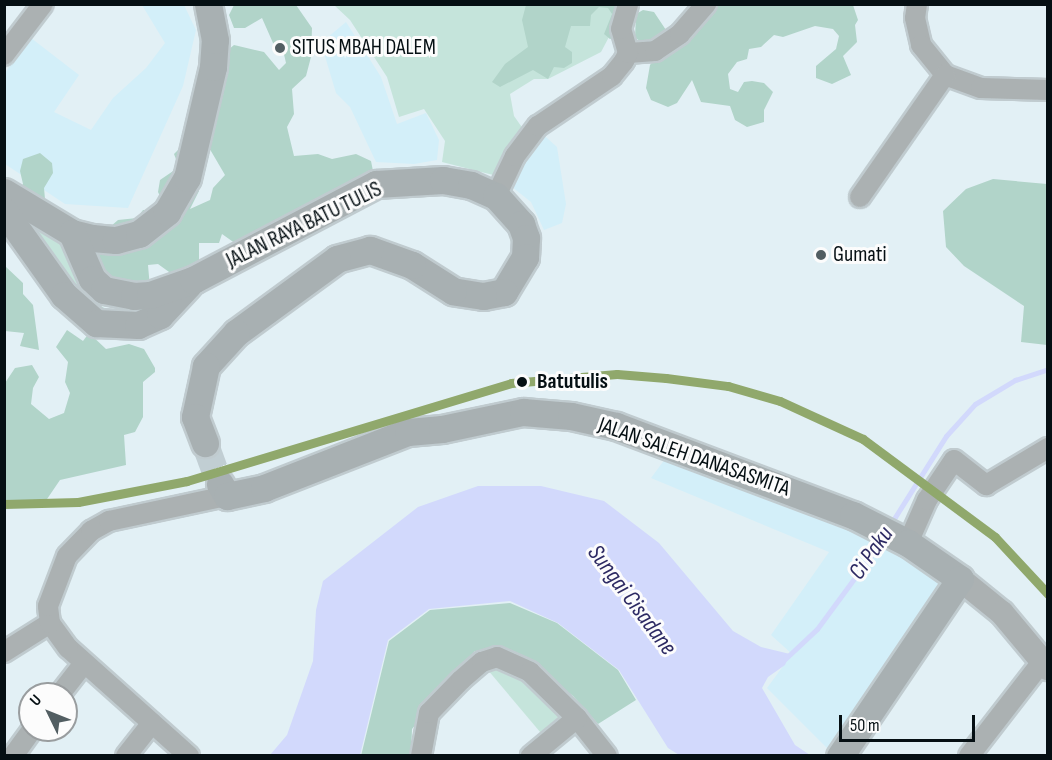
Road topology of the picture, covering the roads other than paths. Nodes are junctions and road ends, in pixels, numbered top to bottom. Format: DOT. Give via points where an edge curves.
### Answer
graph roads {
  1 [pos="43,4"];
  2 [pos="208,4"];
  3 [pos="628,4"];
  4 [pos="706,4"];
  5 [pos="917,4"];
  6 [pos="628,53"];
  7 [pos="4,55"];
  8 [pos="945,75"];
  9 [pos="1047,90"];
  10 [pos="4,192"];
  11 [pos="496,196"];
  12 [pos="860,197"];
  13 [pos="4,211"];
  14 [pos="72,233"];
  15 [pos="193,280"];
  16 [pos="205,443"];
  17 [pos="1047,448"];
  18 [pos="224,490"];
  19 [pos="908,543"];
  20 [pos="960,579"];
  21 [pos="50,623"];
  22 [pos="4,652"];
  23 [pos="84,663"];
  24 [pos="1045,665"];
  25 [pos="69,682"];
  26 [pos="577,718"];
  27 [pos="152,723"];
  28 [pos="23,742"];
  29 [pos="842,753"];
  30 [pos="13,756"];
  31 [pos="126,756"];
  32 [pos="189,756"];
  33 [pos="421,756"];
  34 [pos="531,756"];
  35 [pos="608,756"];
  36 [pos="969,756"];
  1 -- 7 [label="street"];
  2 -- 14 [label="main road" via="215,40 213,67 187,178 167,212 139,234 116,240"];
  3 -- 6 [label="street" via="621,29"];
  4 -- 6 [label="street" via="680,34 655,51"];
  5 -- 8 [label="street" via="915,18 921,45"];
  6 -- 11 [label="street" via="612,76 567,103 531,134 515,156"];
  8 -- 9 [label="street" via="981,88"];
  8 -- 12 [label="street"];
  10 -- 14 [label="main road"];
  11 -- 15 [label="main road, JALAN RAYA BATU TULIS" via="452,180 376,184"];
  11 -- 16 [label="main road, JALAN RAYA BATU TULIS" via="521,224 526,238 525,257 504,292 483,296 453,291 412,265 370,250 337,259 236,333 206,366 195,417"];
  13 -- 15 [label="main road" via="64,295 96,323 138,325 160,315"];
  14 -- 15 [label="main road" via="86,270 104,290 150,295"];
  17 -- 19 [label="street" via="987,486 954,460 927,500"];
  18 -- 19 [label="main road, JALAN SALEH DANASASMITA" via="264,488 408,432 523,412 571,416 616,426 853,515"];
  18 -- 21 [label="street" via="109,521 92,531 68,556 55,580 48,606"];
  19 -- 20 [label="main road, JALAN SALEH DANASASMITA"];
  20 -- 24 [label="street" via="1002,613"];
  20 -- 29 [label="main road"];
  21 -- 22 [label="street"];
  21 -- 23 [label="street"];
  23 -- 25 [label="street"];
  23 -- 27 [label="street"];
  24 -- 36 [label="street"];
  26 -- 33 [label="street" via="525,669 508,660 490,658 461,680 429,713"];
  26 -- 34 [label="street"];
  26 -- 35 [label="street"];
  27 -- 31 [label="street"];
  27 -- 32 [label="street"];
  28 -- 30 [label="street"];
}
